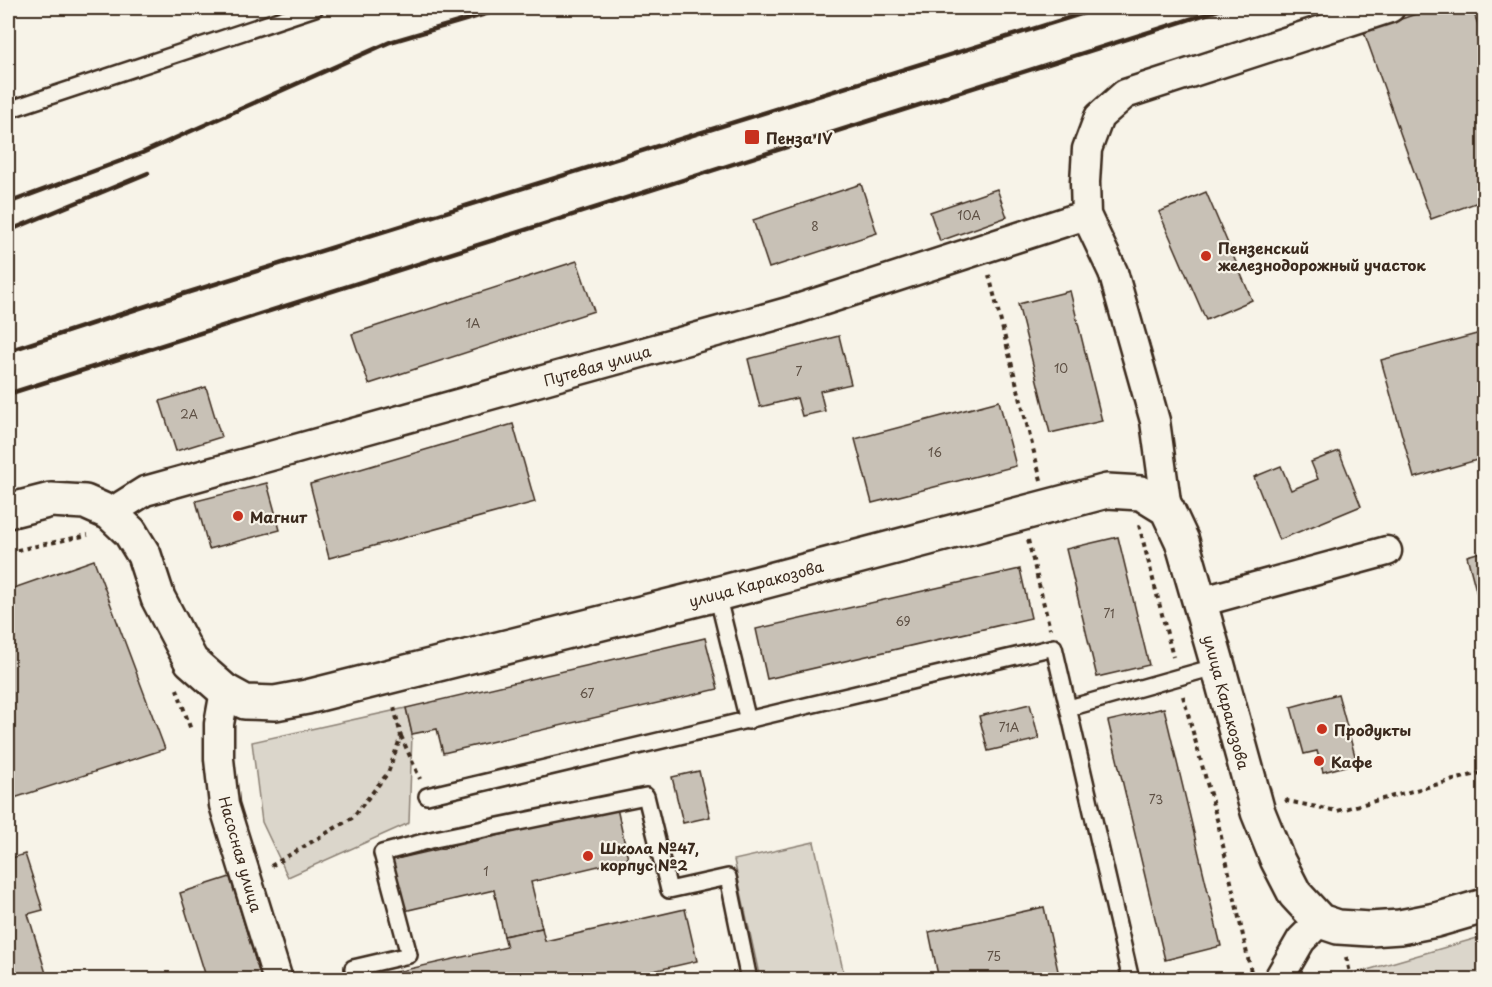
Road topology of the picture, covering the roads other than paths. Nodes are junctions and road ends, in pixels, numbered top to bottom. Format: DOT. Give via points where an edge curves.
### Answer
graph roads {
  1 [pos="315,8"];
  2 [pos="1390,8"];
  3 [pos="8,110"];
  4 [pos="1086,215"];
  5 [pos="1167,509"];
  6 [pos="8,511"];
  7 [pos="104,523"];
  8 [pos="1386,551"];
  9 [pos="717,594"];
  10 [pos="1200,602"];
  11 [pos="1218,666"];
  12 [pos="225,691"];
  13 [pos="1069,708"];
  14 [pos="748,721"];
  15 [pos="428,796"];
  16 [pos="1485,906"];
  17 [pos="1320,921"];
  18 [pos="1277,979"];
  19 [pos="278,980"];
  20 [pos="356,980"];
  21 [pos="748,980"];
  22 [pos="1131,980"];
  1 -- 3 [label="lane"];
  2 -- 4 [label="street" via="1125,94 1099,117 1087,149"];
  4 -- 5 [label="street" via="1113,272 1155,421"];
  4 -- 7 [label="street, Путевая улица" via="788,312 145,491"];
  5 -- 9 [label="main road, улица Каракозова" via="1141,493 1107,490"];
  5 -- 10 [label="main road, улица Каракозова" via="1182,541"];
  6 -- 7 [label="main road, улица Каракозова" via="51,500 85,502"];
  7 -- 12 [label="main road, улица Каракозова" via="130,532 191,661"];
  8 -- 10 [label="street"];
  9 -- 12 [label="main road, улица Каракозова" via="307,697 275,703 245,702"];
  9 -- 14 [label="lane"];
  10 -- 11 [label="main road, улица Каракозова"];
  11 -- 13 [label="lane"];
  11 -- 17 [label="main road, улица Каракозова" via="1258,812 1277,860 1294,894"];
  12 -- 19 [label="street, Насосная улица" via="219,724 224,805"];
  13 -- 14 [label="lane" via="1054,647"];
  13 -- 22 [label="lane"];
  14 -- 15 [label="lane"];
  16 -- 17 [label="main road" via="1400,927 1338,927"];
  17 -- 18 [label="street" via="1301,940"];
  20 -- 21 [label="lane" via="353,968 409,955 382,853 646,796 669,890 728,877"];
}
